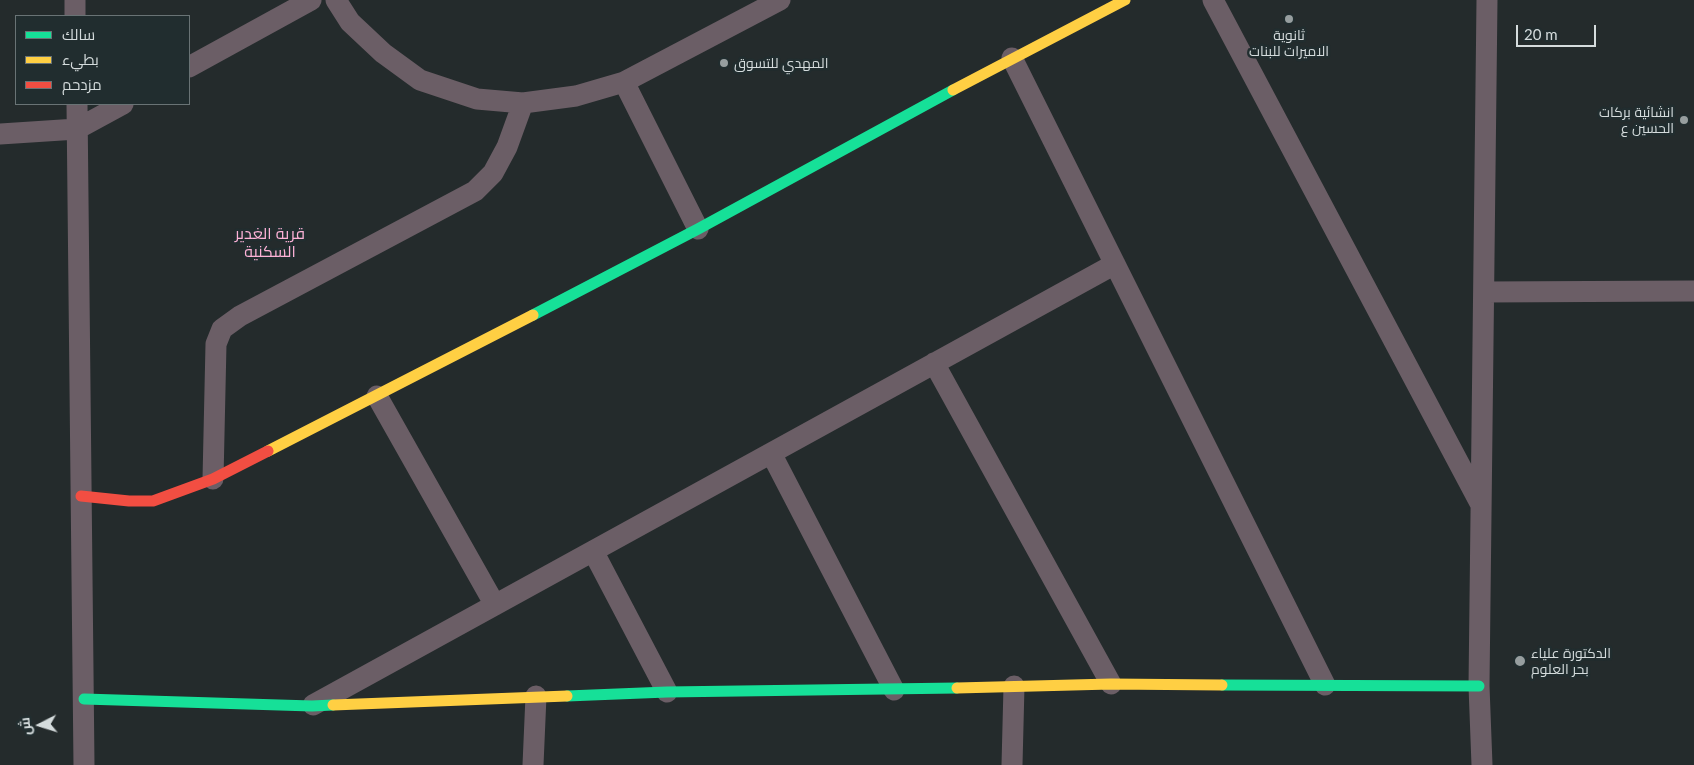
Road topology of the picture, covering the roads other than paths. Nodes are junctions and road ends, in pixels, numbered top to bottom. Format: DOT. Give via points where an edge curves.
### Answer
graph roads {
  1 [pos="75,0"];
  2 [pos="311,0"];
  3 [pos="336,0"];
  4 [pos="780,0"];
  5 [pos="1125,0"];
  6 [pos="1213,0"];
  7 [pos="1488,0"];
  8 [pos="75,15"];
  9 [pos="1012,58"];
  10 [pos="190,66"];
  11 [pos="624,82"];
  12 [pos="523,103"];
  13 [pos="77,105"];
  14 [pos="121,105"];
  15 [pos="77,129"];
  16 [pos="0,134"];
  17 [pos="698,228"];
  18 [pos="1115,264"];
  19 [pos="1694,291"];
  20 [pos="1484,292"];
  21 [pos="934,363"];
  22 [pos="377,396"];
  23 [pos="771,453"];
  24 [pos="213,479"];
  25 [pos="80,496"];
  26 [pos="1482,506"];
  27 [pos="593,551"];
  28 [pos="495,606"];
  29 [pos="1112,684"];
  30 [pos="1325,685"];
  31 [pos="1014,686"];
  32 [pos="1479,686"];
  33 [pos="894,690"];
  34 [pos="667,692"];
  35 [pos="536,696"];
  36 [pos="84,699"];
  37 [pos="312,706"];
  38 [pos="84,765"];
  39 [pos="533,765"];
  40 [pos="1012,765"];
  41 [pos="1482,765"];
  1 -- 8 [label="street"];
  2 -- 10 [label="street"];
  3 -- 12 [label="street" via="350,22 383,53 420,80 477,99"];
  4 -- 11 [label="street"];
  5 -- 9 [label="street"];
  6 -- 26 [label="street"];
  7 -- 20 [label="street"];
  9 -- 17 [label="street"];
  9 -- 18 [label="street"];
  11 -- 12 [label="street" via="576,96"];
  11 -- 17 [label="street"];
  12 -- 24 [label="street" via="507,147 493,173 475,191 240,316 222,329 216,344"];
  13 -- 15 [label="street"];
  14 -- 15 [label="street"];
  15 -- 16 [label="street"];
  15 -- 25 [label="street"];
  17 -- 22 [label="street"];
  18 -- 21 [label="street"];
  18 -- 30 [label="street"];
  19 -- 20 [label="street"];
  20 -- 26 [label="street"];
  21 -- 23 [label="street"];
  21 -- 29 [label="street"];
  22 -- 24 [label="street"];
  22 -- 28 [label="street"];
  23 -- 27 [label="street"];
  23 -- 33 [label="street"];
  24 -- 25 [label="street" via="153,501"];
  25 -- 36 [label="street"];
  26 -- 32 [label="street"];
  27 -- 28 [label="street"];
  27 -- 34 [label="street"];
  28 -- 37 [label="street"];
  29 -- 30 [label="street"];
  29 -- 31 [label="street"];
  30 -- 32 [label="street"];
  31 -- 33 [label="street"];
  31 -- 40 [label="street"];
  32 -- 41 [label="street"];
  33 -- 34 [label="street"];
  34 -- 35 [label="street"];
  35 -- 37 [label="street"];
  35 -- 39 [label="street"];
  36 -- 37 [label="street"];
  36 -- 38 [label="street"];
}
